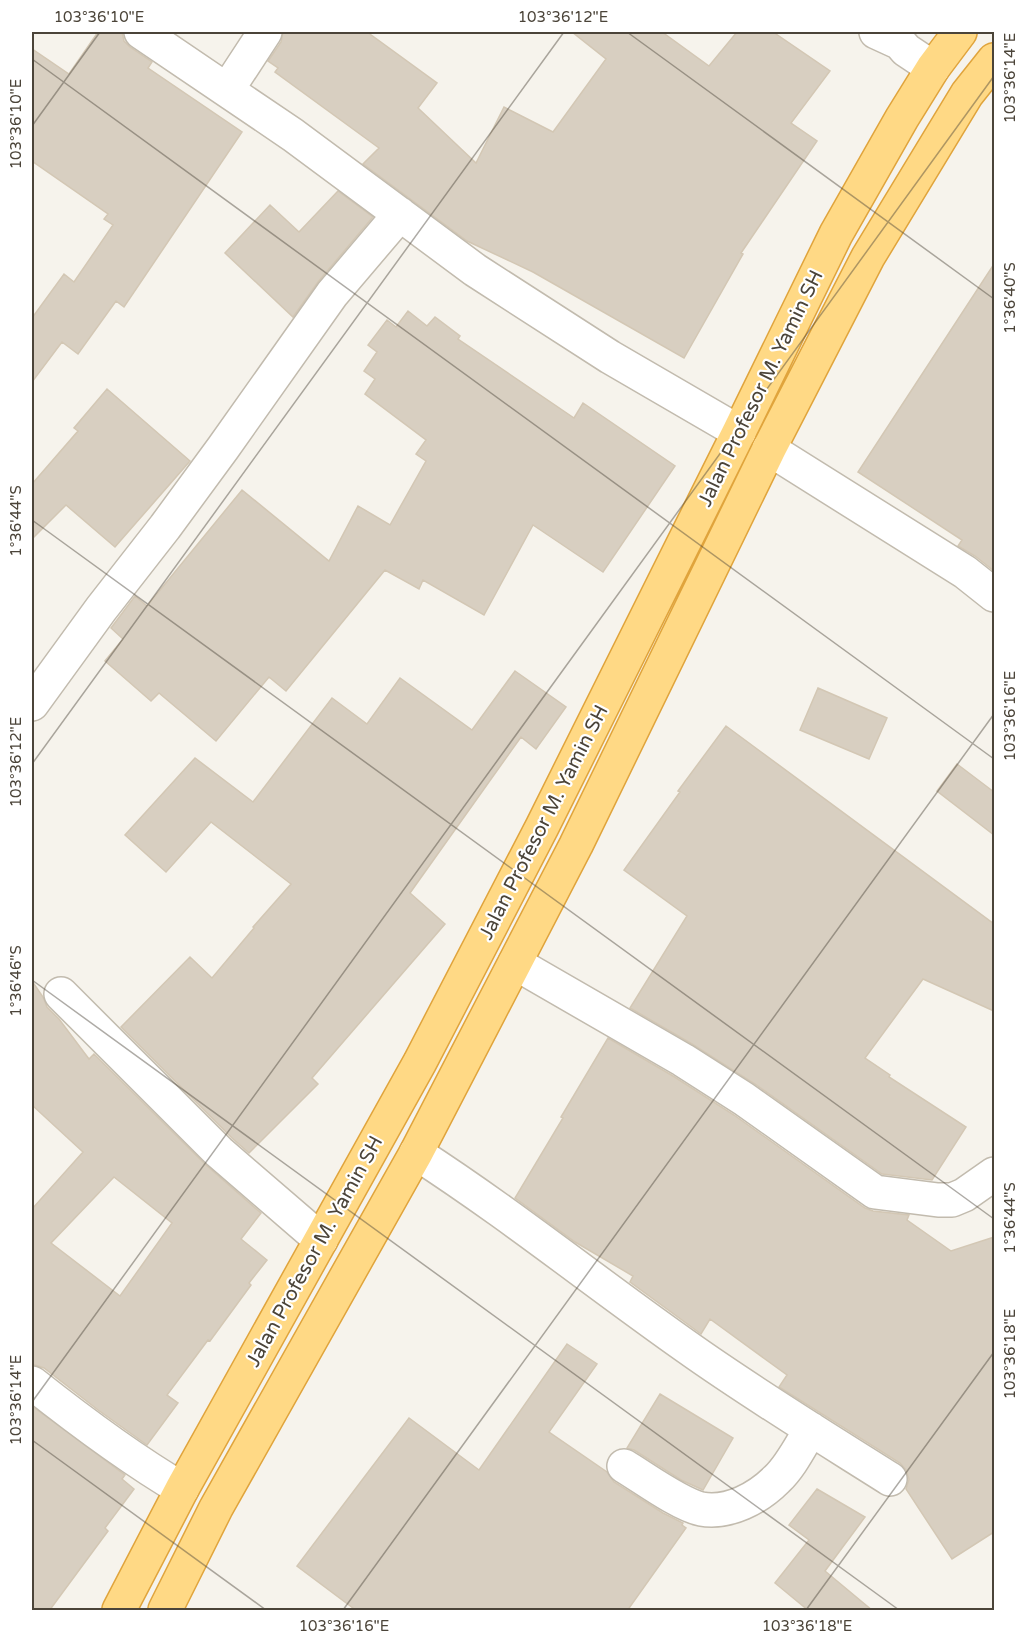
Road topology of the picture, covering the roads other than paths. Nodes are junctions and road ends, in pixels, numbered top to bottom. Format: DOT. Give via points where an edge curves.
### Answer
graph roads {
  1 [pos="141,32"];
  2 [pos="265,32"];
  3 [pos="876,32"];
  4 [pos="960,32"];
  5 [pos="994,60"];
  6 [pos="933,68"];
  7 [pos="227,90"];
  8 [pos="393,209"];
  9 [pos="739,432"];
  10 [pos="769,449"];
  11 [pos="994,595"];
  12 [pos="32,704"];
  13 [pos="542,827"];
  14 [pos="576,845"];
  15 [pos="515,963"];
  16 [pos="61,994"];
  17 [pos="416,1153"];
  18 [pos="994,1174"];
  19 [pos="321,1240"];
  20 [pos="32,1383"];
  21 [pos="811,1429"];
  22 [pos="624,1466"];
  23 [pos="890,1479"];
  24 [pos="182,1489"];
  25 [pos="119,1611"];
  26 [pos="165,1611"];
  1 -- 7 [label="street"];
  2 -- 7 [label="street"];
  3 -- 6 [label="street"];
  4 -- 6 [label="highway, Jalan Profesor M. Yamin SH"];
  5 -- 10 [label="highway, Jalan Profesor M. Yamin SH" via="968,94 868,257"];
  6 -- 9 [label="highway, Jalan Profesor M. Yamin SH" via="836,234"];
  7 -- 8 [label="street"];
  8 -- 9 [label="street" via="475,270 610,357"];
  8 -- 12 [label="street" via="223,448"];
  9 -- 13 [label="highway, Jalan Profesor M. Yamin SH"];
  10 -- 11 [label="street" via="965,572"];
  10 -- 14 [label="highway, Jalan Profesor M. Yamin SH"];
  13 -- 14 [label="highway"];
  13 -- 19 [label="highway, Jalan Profesor M. Yamin SH" via="420,1062"];
  14 -- 15 [label="highway, Jalan Profesor M. Yamin SH"];
  15 -- 17 [label="highway, Jalan Profesor M. Yamin SH"];
  15 -- 18 [label="street" via="727,1088 875,1192 951,1200"];
  16 -- 19 [label="street" via="219,1152"];
  17 -- 21 [label="street" via="688,1348"];
  17 -- 26 [label="highway, Jalan Profesor M. Yamin SH" via="216,1508"];
  19 -- 24 [label="highway, Jalan Profesor M. Yamin SH"];
  20 -- 24 [label="street" via="88,1428"];
  21 -- 22 [label="street" via="778,1478 764,1491 744,1503 722,1509 702,1509 684,1503"];
  21 -- 23 [label="street"];
  24 -- 25 [label="highway, Jalan Profesor M. Yamin SH"];
}
